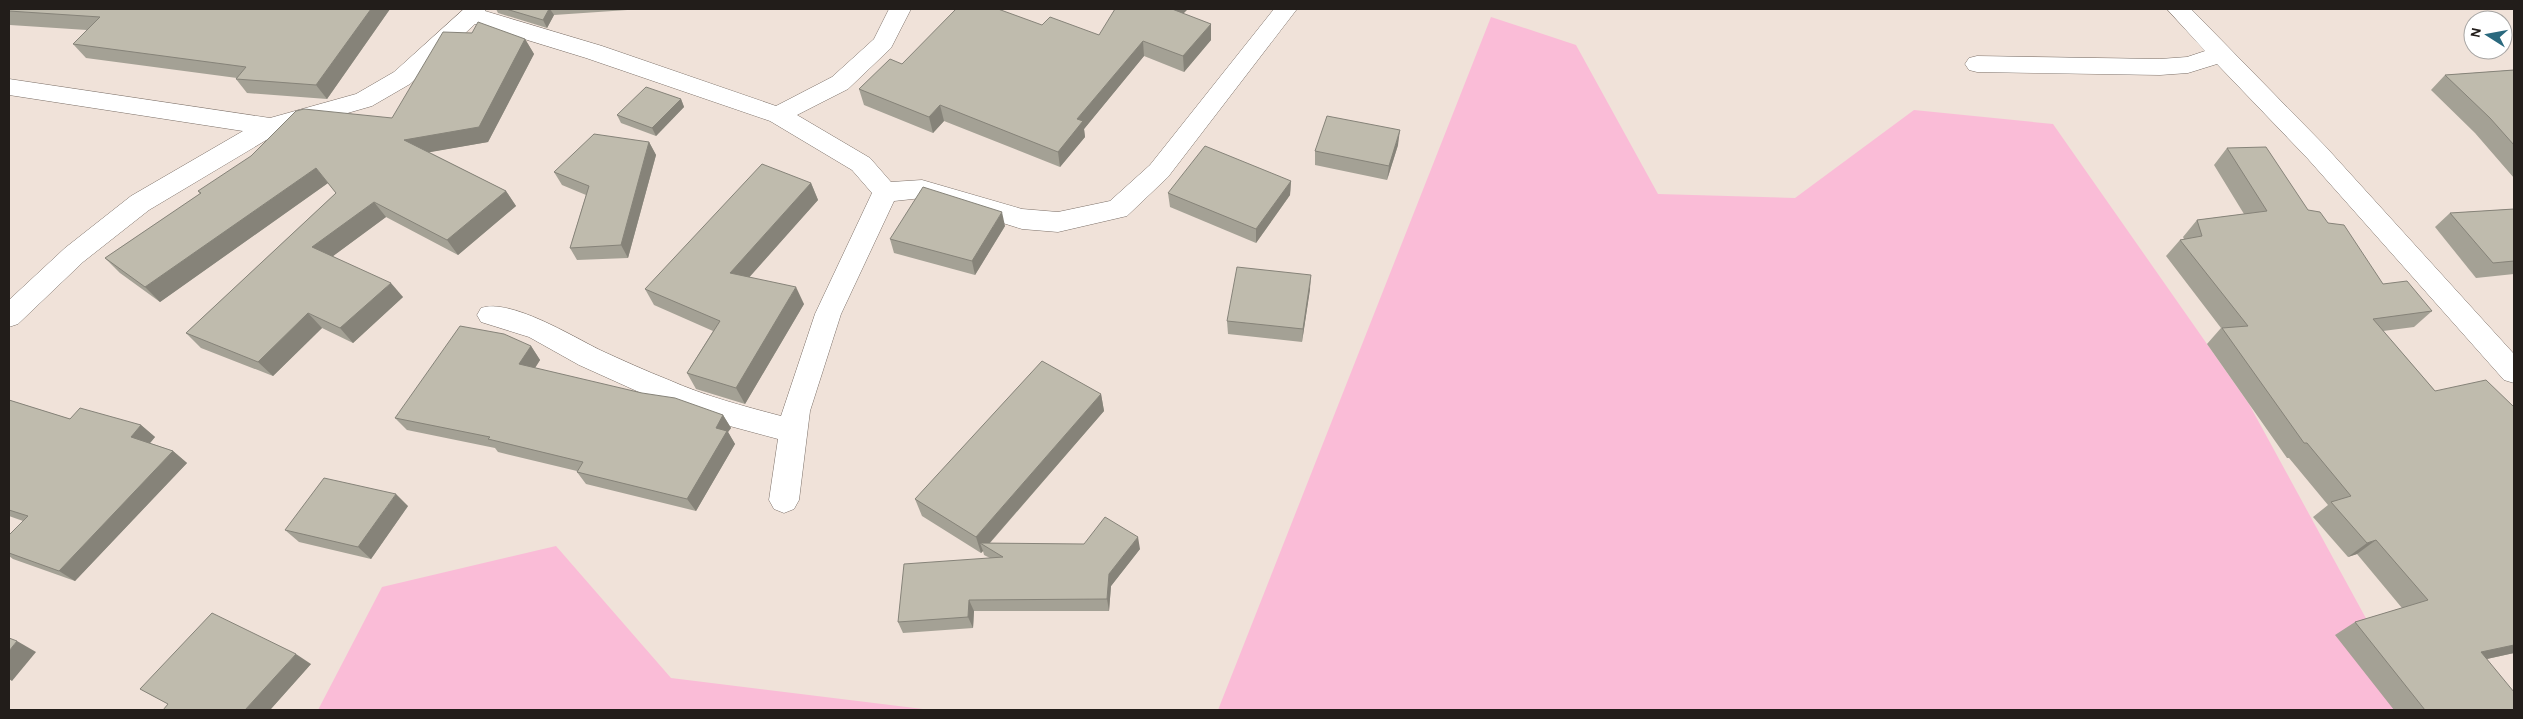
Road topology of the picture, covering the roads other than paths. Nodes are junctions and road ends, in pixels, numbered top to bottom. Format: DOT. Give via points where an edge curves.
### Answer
graph roads {
  1 [pos="900,9"];
  2 [pos="1286,9"];
  3 [pos="2178,9"];
  4 [pos="473,12"];
  5 [pos="2222,54"];
  6 [pos="1977,64"];
  7 [pos="9,87"];
  8 [pos="778,114"];
  9 [pos="270,127"];
  10 [pos="885,192"];
  11 [pos="490,315"];
  12 [pos="9,316"];
  13 [pos="2514,372"];
  14 [pos="793,430"];
  15 [pos="784,500"];
  1 -- 8 [label="street" via="883,43 840,83"];
  2 -- 10 [label="street" via="1159,171 1118,209 1058,222 1022,219 922,189"];
  3 -- 5 [label="street"];
  4 -- 8 [label="street"];
  4 -- 9 [label="street" via="402,78 364,100"];
  5 -- 6 [label="street" via="2188,65 2160,68"];
  5 -- 13 [label="street" via="2317,153"];
  7 -- 9 [label="street"];
  8 -- 10 [label="street" via="861,164"];
  9 -- 12 [label="street" via="140,203 74,255"];
  10 -- 14 [label="street" via="828,314 796,411"];
  11 -- 14 [label="street" via="537,329 660,389 726,413"];
  14 -- 15 [label="street"];
}
